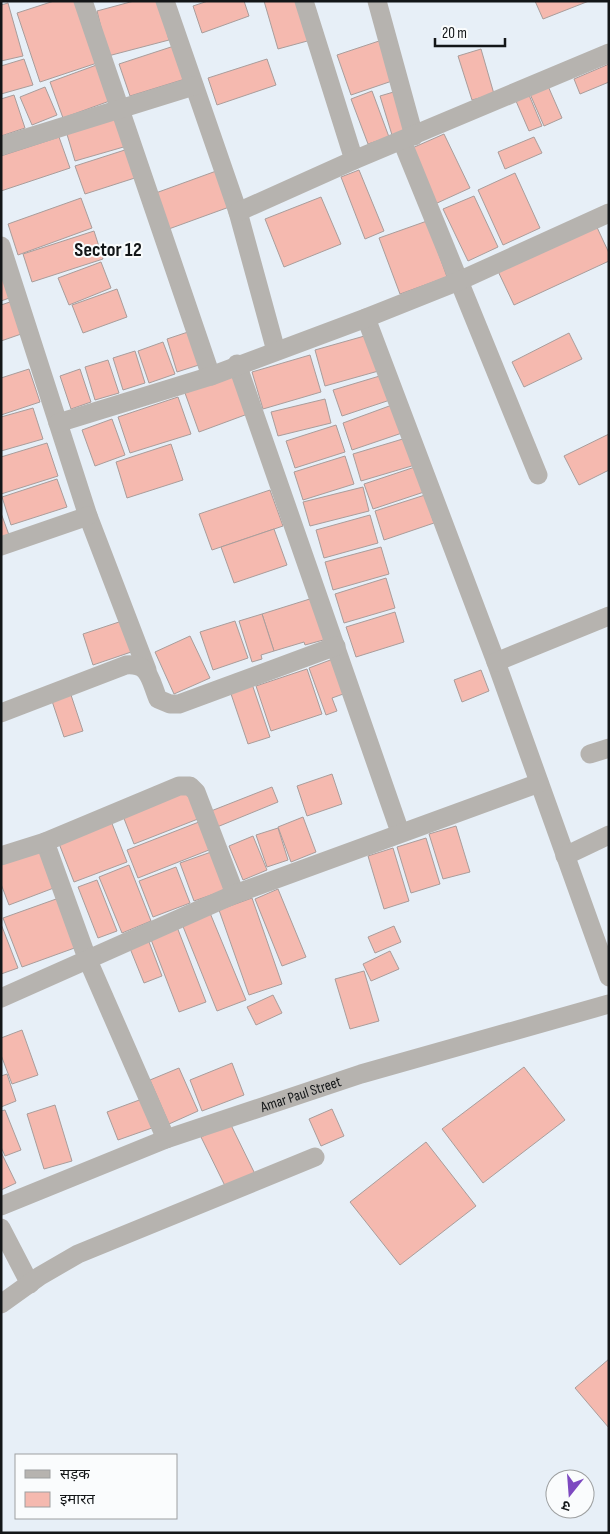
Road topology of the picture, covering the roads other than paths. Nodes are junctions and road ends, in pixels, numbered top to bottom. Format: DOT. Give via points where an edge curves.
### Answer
graph roads {
  1 [pos="83,1"];
  2 [pos="304,1"];
  3 [pos="378,1"];
  4 [pos="171,3"];
  5 [pos="609,53"];
  6 [pos="194,86"];
  7 [pos="121,110"];
  8 [pos="408,138"];
  9 [pos="1,146"];
  10 [pos="354,160"];
  11 [pos="238,212"];
  12 [pos="609,213"];
  13 [pos="1,246"];
  14 [pos="459,281"];
  15 [pos="366,318"];
  16 [pos="276,351"];
  17 [pos="237,364"];
  18 [pos="211,376"];
  19 [pos="58,423"];
  20 [pos="538,476"];
  21 [pos="88,516"];
  22 [pos="1,546"];
  23 [pos="609,616"];
  24 [pos="336,646"];
  25 [pos="496,662"];
  26 [pos="147,670"];
  27 [pos="1,713"];
  28 [pos="609,748"];
  29 [pos="590,754"];
  30 [pos="538,783"];
  31 [pos="400,832"];
  32 [pos="609,834"];
  33 [pos="45,842"];
  34 [pos="1,856"];
  35 [pos="565,856"];
  36 [pos="235,894"];
  37 [pos="87,958"];
  38 [pos="609,977"];
  39 [pos="1,998"];
  40 [pos="609,1004"];
  41 [pos="166,1139"];
  42 [pos="315,1157"];
  43 [pos="1,1206"];
  44 [pos="1,1228"];
  45 [pos="30,1284"];
  46 [pos="1,1304"];
  1 -- 7 [label="street"];
  2 -- 10 [label="street"];
  3 -- 8 [label="street"];
  4 -- 6 [label="street"];
  5 -- 8 [label="street"];
  6 -- 7 [label="street"];
  6 -- 11 [label="street"];
  7 -- 9 [label="street"];
  7 -- 18 [label="street"];
  8 -- 10 [label="street"];
  8 -- 14 [label="street"];
  10 -- 11 [label="street"];
  11 -- 16 [label="street"];
  12 -- 14 [label="street"];
  13 -- 19 [label="street"];
  14 -- 15 [label="street"];
  14 -- 20 [label="street"];
  15 -- 16 [label="street"];
  15 -- 25 [label="street"];
  16 -- 17 [label="street"];
  17 -- 18 [label="street"];
  17 -- 24 [label="street"];
  18 -- 19 [label="street"];
  19 -- 21 [label="street"];
  21 -- 22 [label="street"];
  21 -- 26 [label="street"];
  23 -- 25 [label="street"];
  24 -- 26 [label="street" via="179,704 158,698"];
  24 -- 31 [label="street"];
  25 -- 30 [label="street"];
  26 -- 27 [label="street" via="136,664 126,665"];
  28 -- 29 [label="street"];
  30 -- 31 [label="street"];
  30 -- 35 [label="street"];
  31 -- 36 [label="street"];
  32 -- 35 [label="street"];
  33 -- 34 [label="street"];
  33 -- 36 [label="street" via="179,786 190,786 196,792"];
  33 -- 37 [label="street"];
  35 -- 38 [label="street"];
  36 -- 37 [label="street"];
  37 -- 39 [label="street"];
  37 -- 41 [label="street"];
  40 -- 41 [label="street, Amar Paul Street" via="361,1074"];
  41 -- 43 [label="street, Amar Paul Street"];
  42 -- 45 [label="street" via="117,1236 78,1254"];
  44 -- 45 [label="street"];
  45 -- 46 [label="street"];
}
